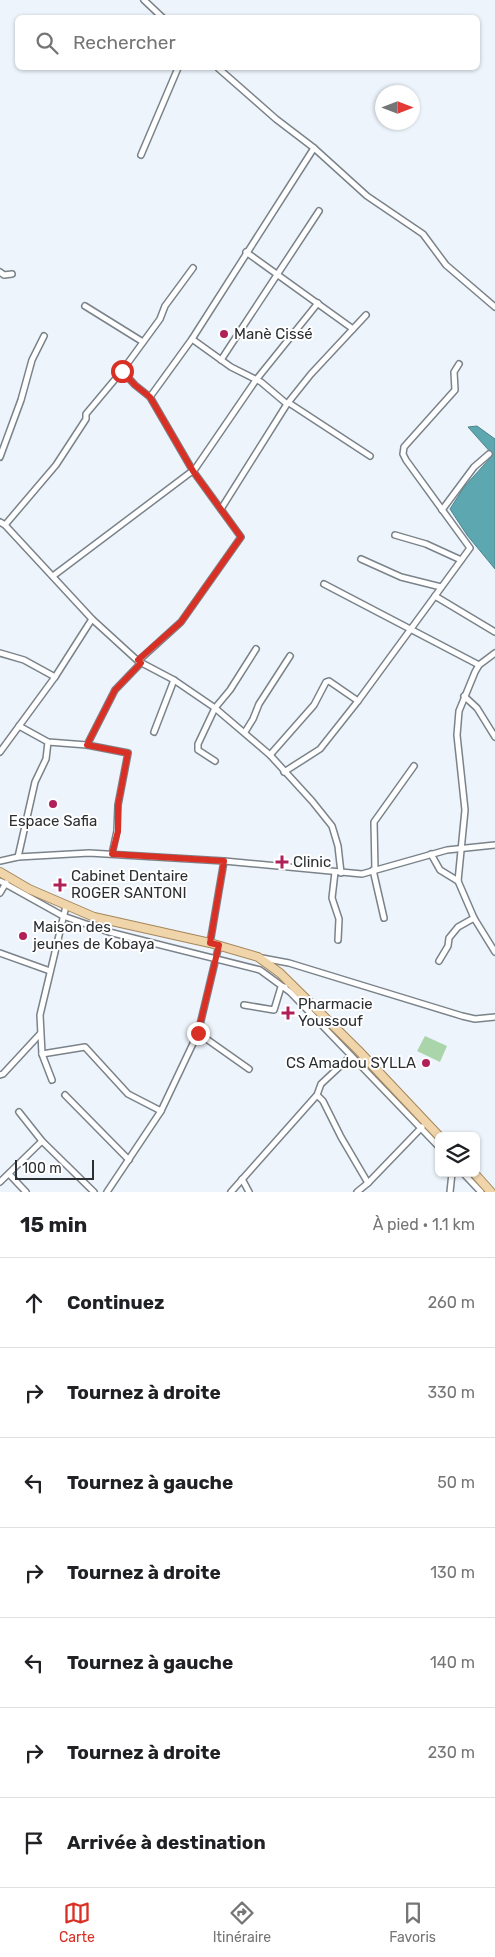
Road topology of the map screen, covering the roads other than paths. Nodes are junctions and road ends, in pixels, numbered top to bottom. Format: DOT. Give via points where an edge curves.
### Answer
graph roads {
  1 [pos="144,0"];
  2 [pos="160,15"];
  3 [pos="177,70"];
  4 [pos="220,70"];
  5 [pos="314,148"];
  6 [pos="141,155"];
  7 [pos="319,211"];
  8 [pos="246,252"];
  9 [pos="193,268"];
  10 [pos="0,272"];
  11 [pos="277,273"];
  12 [pos="12,274"];
  13 [pos="318,304"];
  14 [pos="85,306"];
  15 [pos="495,307"];
  16 [pos="366,315"];
  17 [pos="353,329"];
  18 [pos="44,336"];
  19 [pos="192,338"];
  20 [pos="143,342"];
  21 [pos="222,360"];
  22 [pos="459,364"];
  23 [pos="122,371"];
  24 [pos="256,380"];
  25 [pos="150,397"];
  26 [pos="288,404"];
  27 [pos="489,454"];
  28 [pos="370,456"];
  29 [pos="0,457"];
  30 [pos="193,471"];
  31 [pos="221,509"];
  32 [pos="442,510"];
  33 [pos="0,522"];
  34 [pos="5,525"];
  35 [pos="395,535"];
  36 [pos="360,559"];
  37 [pos="461,560"];
  38 [pos="53,576"];
  39 [pos="324,584"];
  40 [pos="441,587"];
  41 [pos="435,596"];
  42 [pos="92,619"];
  43 [pos="410,629"];
  44 [pos="495,632"];
  45 [pos="256,649"];
  46 [pos="0,653"];
  47 [pos="495,653"];
  48 [pos="290,656"];
  49 [pos="140,662"];
  50 [pos="479,665"];
  51 [pos="55,677"];
  52 [pos="174,680"];
  53 [pos="464,696"];
  54 [pos="358,702"];
  55 [pos="215,708"];
  56 [pos="19,726"];
  57 [pos="154,732"];
  58 [pos="245,732"];
  59 [pos="495,737"];
  60 [pos="48,742"];
  61 [pos="87,745"];
  62 [pos="0,752"];
  63 [pos="270,755"];
  64 [pos="215,761"];
  65 [pos="414,766"];
  66 [pos="284,772"];
  67 [pos="495,845"];
  68 [pos="462,849"];
  69 [pos="112,854"];
  70 [pos="431,854"];
  71 [pos="18,857"];
  72 [pos="0,860"];
  73 [pos="224,861"];
  74 [pos="374,870"];
  75 [pos="0,872"];
  76 [pos="338,872"];
  77 [pos="0,881"];
  78 [pos="458,881"];
  79 [pos="6,884"];
  80 [pos="0,893"];
  81 [pos="66,906"];
  82 [pos="63,916"];
  83 [pos="384,918"];
  84 [pos="474,918"];
  85 [pos="338,940"];
  86 [pos="210,943"];
  87 [pos="219,945"];
  88 [pos="495,952"];
  89 [pos="0,953"];
  90 [pos="258,957"];
  91 [pos="217,958"];
  92 [pos="440,960"];
  93 [pos="50,971"];
  94 [pos="284,987"];
  95 [pos="293,990"];
  96 [pos="244,1005"];
  97 [pos="495,1017"];
  98 [pos="198,1033"];
  99 [pos="40,1034"];
  100 [pos="42,1054"];
  101 [pos="351,1056"];
  102 [pos="249,1069"];
  103 [pos="0,1075"];
  104 [pos="52,1080"];
  105 [pos="65,1095"];
  106 [pos="316,1095"];
  107 [pos="397,1097"];
  108 [pos="161,1111"];
  109 [pos="19,1112"];
  110 [pos="424,1125"];
  111 [pos="435,1133"];
  112 [pos="42,1141"];
  113 [pos="435,1141"];
  114 [pos="128,1160"];
  115 [pos="9,1174"];
  116 [pos="452,1177"];
  117 [pos="467,1177"];
  118 [pos="478,1177"];
  119 [pos="242,1179"];
  120 [pos="0,1182"];
  121 [pos="368,1183"];
  122 [pos="26,1192"];
  123 [pos="94,1192"];
  124 [pos="107,1192"];
  125 [pos="231,1192"];
  126 [pos="249,1192"];
  127 [pos="357,1192"];
  128 [pos="450,1192"];
  129 [pos="481,1192"];
  130 [pos="491,1192"];
  1 -- 2 [label="street"];
  3 -- 6 [label="street"];
  4 -- 5 [label="street"];
  5 -- 8 [label="street"];
  5 -- 15 [label="street" via="367,196 423,234 446,265"];
  7 -- 11 [label="street"];
  8 -- 11 [label="street"];
  8 -- 19 [label="street"];
  9 -- 20 [label="street"];
  10 -- 12 [label="street"];
  11 -- 13 [label="street"];
  11 -- 21 [label="street"];
  13 -- 17 [label="street"];
  13 -- 24 [label="street"];
  14 -- 20 [label="street"];
  16 -- 17 [label="street"];
  17 -- 26 [label="street"];
  18 -- 29 [label="street" via="32,360"];
  19 -- 21 [label="street"];
  19 -- 25 [label="street"];
  20 -- 23 [label="street"];
  21 -- 24 [label="street"];
  22 -- 32 [label="street" via="454,372 455,390 404,447 403,454"];
  23 -- 25 [label="street"];
  23 -- 34 [label="street" via="86,414 86,419 56,464"];
  24 -- 26 [label="street"];
  24 -- 30 [label="street"];
  25 -- 30 [label="street"];
  26 -- 28 [label="street"];
  26 -- 31 [label="street"];
  27 -- 32 [label="street" via="474,467"];
  30 -- 31 [label="street"];
  30 -- 38 [label="street"];
  31 -- 49 [label="street" via="241,537 181,622"];
  32 -- 37 [label="street" via="470,545"];
  33 -- 34 [label="street"];
  34 -- 38 [label="street"];
  35 -- 37 [label="street" via="426,544"];
  36 -- 40 [label="street" via="401,577"];
  37 -- 40 [label="street"];
  38 -- 42 [label="street"];
  39 -- 43 [label="street"];
  40 -- 41 [label="street"];
  41 -- 43 [label="street"];
  41 -- 44 [label="street"];
  42 -- 49 [label="street"];
  42 -- 51 [label="street"];
  43 -- 50 [label="street"];
  43 -- 54 [label="street"];
  45 -- 55 [label="street"];
  46 -- 51 [label="street" via="24,660"];
  47 -- 50 [label="street"];
  48 -- 58 [label="street"];
  49 -- 52 [label="street"];
  49 -- 61 [label="street" via="115,690"];
  50 -- 53 [label="street"];
  51 -- 56 [label="street"];
  52 -- 55 [label="street"];
  52 -- 57 [label="street"];
  53 -- 59 [label="street" via="477,708"];
  53 -- 68 [label="street" via="457,735 465,810"];
  54 -- 63 [label="street" via="326,682 314,705"];
  54 -- 66 [label="street" via="320,749"];
  55 -- 58 [label="street"];
  55 -- 64 [label="street" via="198,750"];
  56 -- 60 [label="street"];
  56 -- 62 [label="street"];
  58 -- 63 [label="street"];
  60 -- 61 [label="street"];
  60 -- 71 [label="street"];
  61 -- 69 [label="street" via="128,753"];
  63 -- 66 [label="street"];
  65 -- 74 [label="street" via="374,822"];
  66 -- 76 [label="street" via="332,826 338,846"];
  67 -- 68 [label="street"];
  68 -- 70 [label="street"];
  68 -- 78 [label="street"];
  69 -- 71 [label="street"];
  69 -- 73 [label="street"];
  70 -- 74 [label="street"];
  70 -- 78 [label="street" via="440,870"];
  71 -- 72 [label="street"];
  73 -- 76 [label="street"];
  73 -- 86 [label="street"];
  74 -- 76 [label="street" via="362,874"];
  74 -- 83 [label="street"];
  75 -- 81 [label="main road"];
  76 -- 85 [label="street" via="332,898 339,919"];
  77 -- 79 [label="street"];
  78 -- 84 [label="street"];
  79 -- 80 [label="street"];
  79 -- 82 [label="street"];
  81 -- 82 [label="street"];
  81 -- 86 [label="main road" via="94,917"];
  82 -- 91 [label="street" via="110,932"];
  82 -- 93 [label="street"];
  84 -- 88 [label="street"];
  84 -- 92 [label="street" via="458,927 449,938"];
  86 -- 87 [label="main road"];
  87 -- 90 [label="main road"];
  87 -- 91 [label="street"];
  89 -- 93 [label="street"];
  90 -- 95 [label="main road" via="280,972"];
  90 -- 97 [label="street" via="288,963 462,1016 475,1019"];
  91 -- 94 [label="street" via="260,970"];
  91 -- 98 [label="street"];
  93 -- 99 [label="street" via="40,1015"];
  94 -- 95 [label="street"];
  94 -- 96 [label="street" via="281,987 274,1010"];
  95 -- 101 [label="street"];
  95 -- 107 [label="main road"];
  98 -- 102 [label="street"];
  98 -- 108 [label="street"];
  99 -- 100 [label="street"];
  99 -- 103 [label="street"];
  100 -- 104 [label="street"];
  100 -- 108 [label="street" via="85,1047 128,1094"];
  101 -- 106 [label="street" via="321,1084"];
  101 -- 107 [label="street"];
  105 -- 114 [label="street"];
  106 -- 119 [label="street"];
  106 -- 121 [label="street" via="323,1101"];
  107 -- 110 [label="main road"];
  108 -- 114 [label="street"];
  109 -- 112 [label="street"];
  110 -- 111 [label="main road"];
  110 -- 113 [label="street"];
  110 -- 121 [label="street"];
  112 -- 115 [label="street"];
  112 -- 123 [label="street"];
  114 -- 124 [label="street"];
  115 -- 120 [label="street"];
  115 -- 122 [label="street"];
  116 -- 128 [label="street"];
  117 -- 129 [label="street"];
  118 -- 130 [label="main road"];
  119 -- 125 [label="street"];
  119 -- 126 [label="street"];
  121 -- 127 [label="street"];
}
